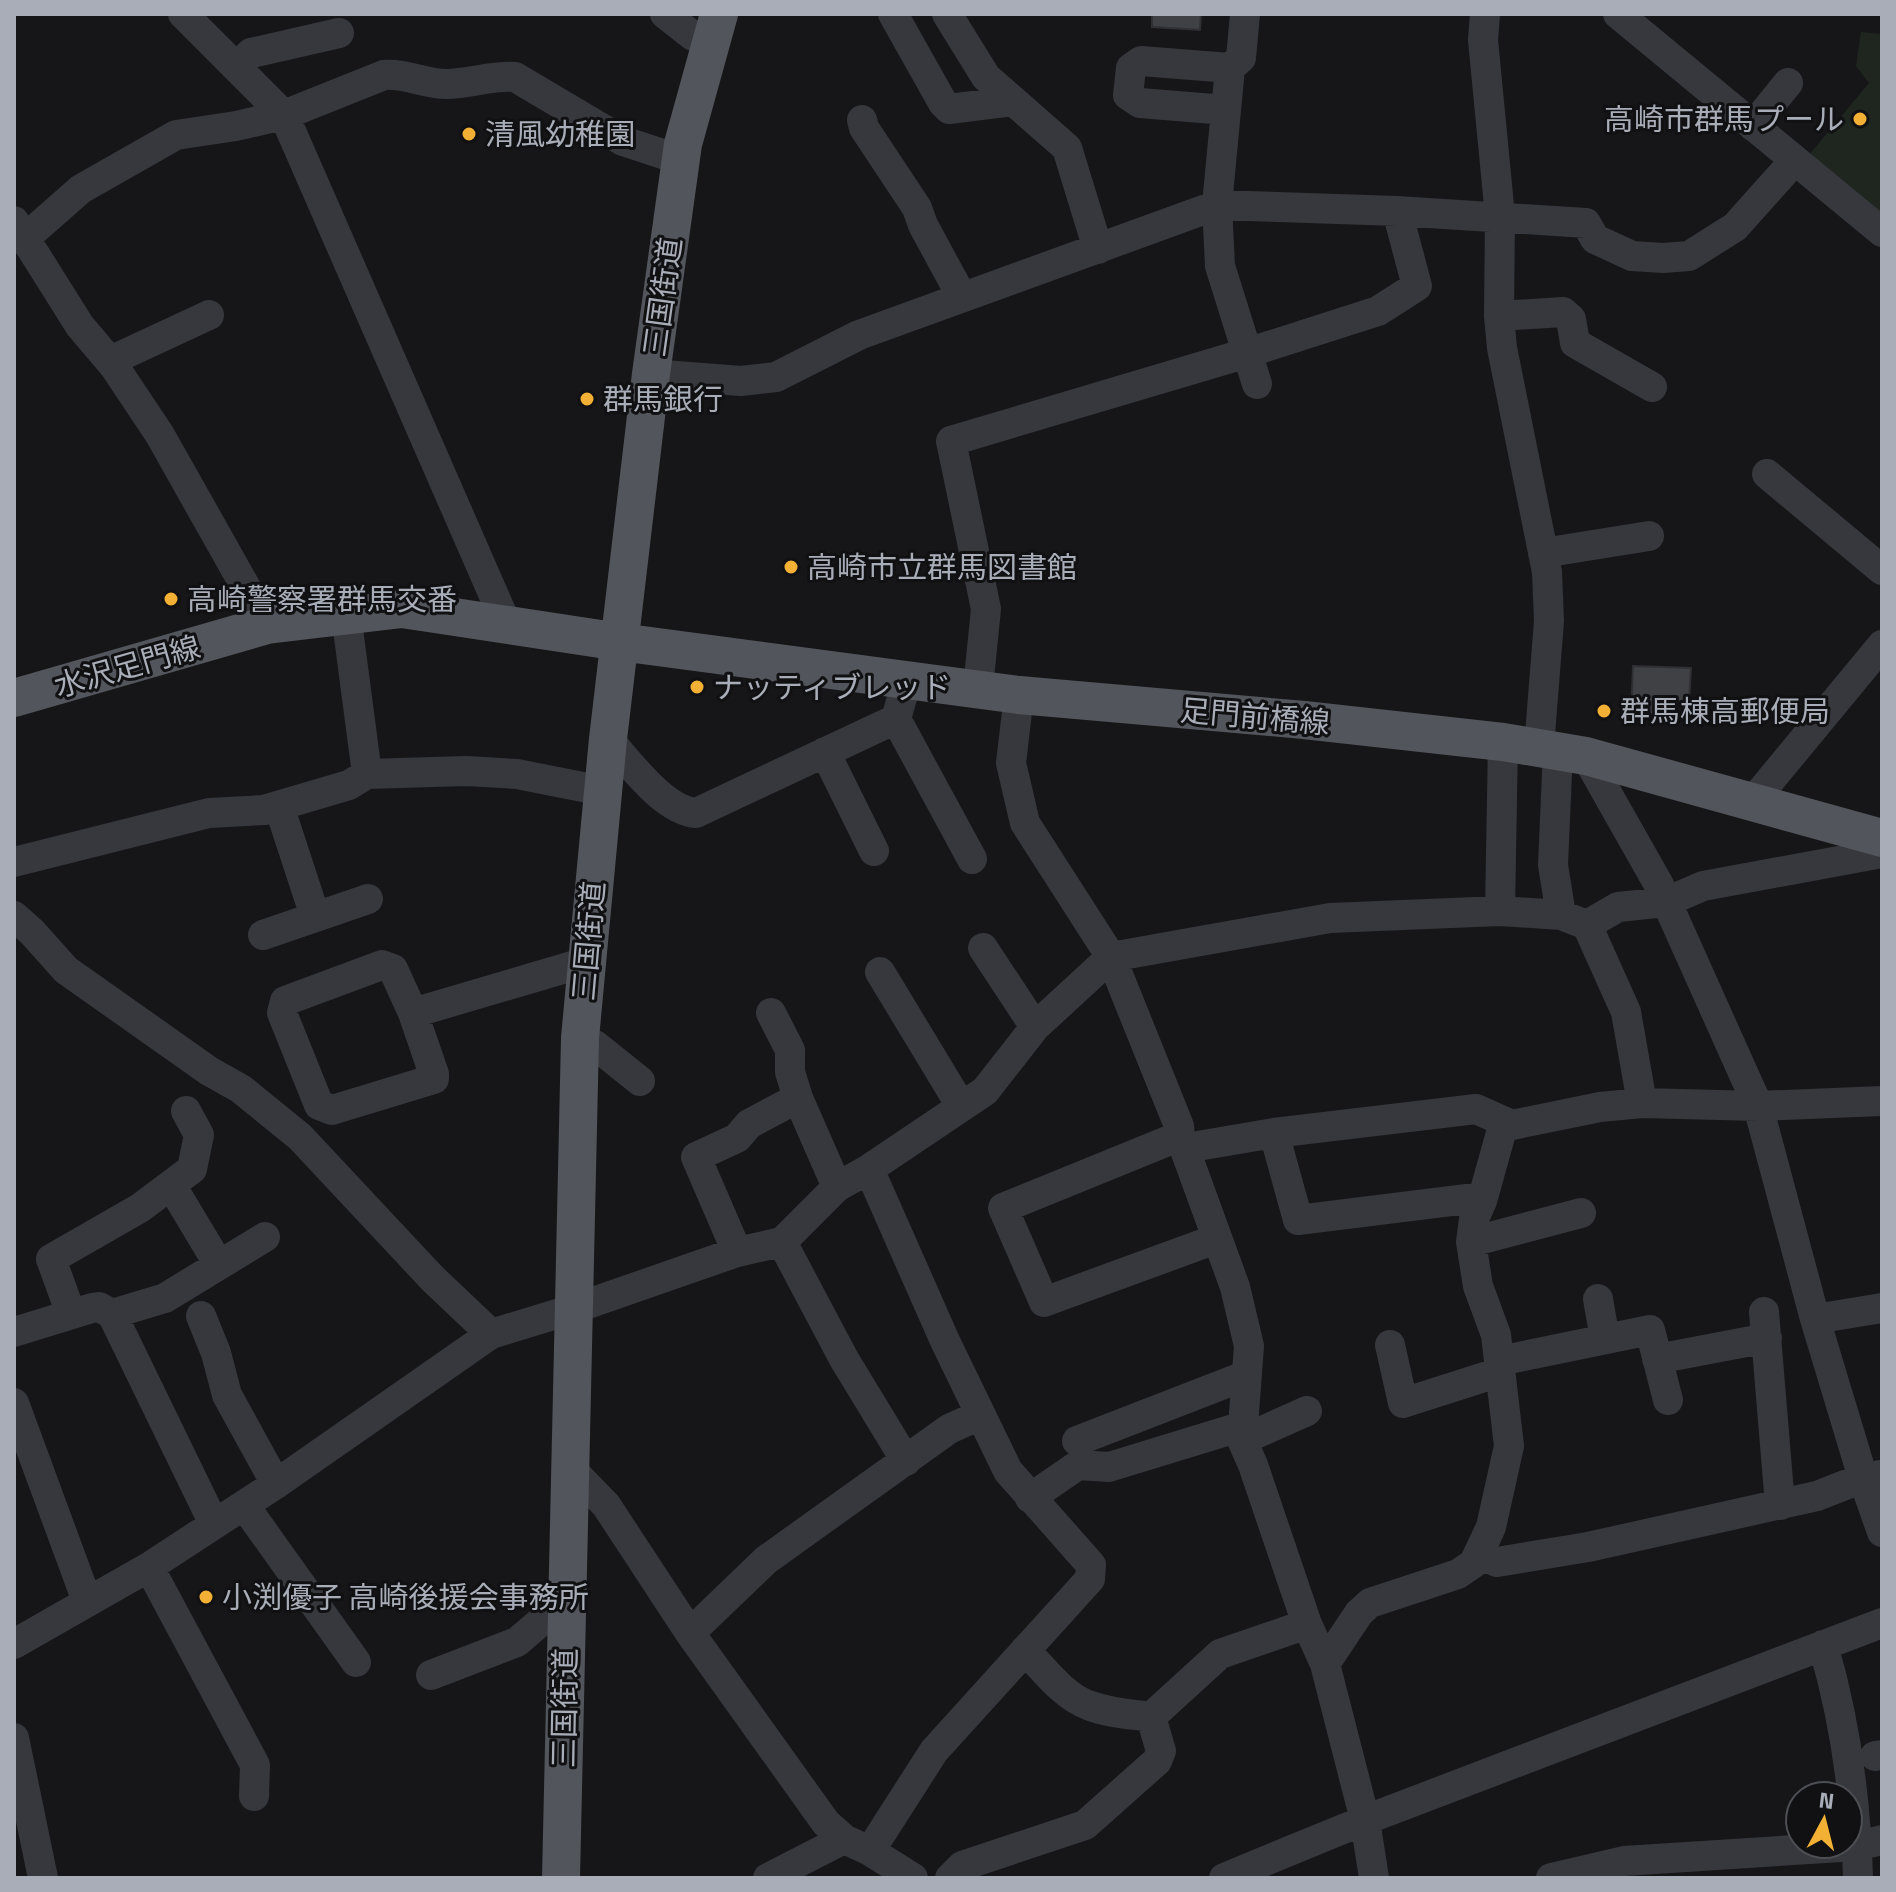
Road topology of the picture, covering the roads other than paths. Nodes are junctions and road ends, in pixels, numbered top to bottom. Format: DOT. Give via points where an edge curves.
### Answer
graph roads {
  1 [pos="183,14"];
  2 [pos="665,14"];
  3 [pos="893,14"];
  4 [pos="947,14"];
  5 [pos="1245,14"];
  6 [pos="1485,14"];
  7 [pos="1618,14"];
  8 [pos="715,28"];
  9 [pos="339,33"];
  10 [pos="236,67"];
  11 [pos="1230,68"];
  12 [pos="1788,83"];
  13 [pos="1013,101"];
  14 [pos="1226,110"];
  15 [pos="284,115"];
  16 [pos="862,120"];
  17 [pos="1753,126"];
  18 [pos="681,160"];
  19 [pos="1794,161"];
  20 [pos="1217,205"];
  21 [pos="1397,211"];
  22 [pos="1500,216"];
  23 [pos="17,231"];
  24 [pos="1882,232"];
  25 [pos="1098,249"];
  26 [pos="962,297"];
  27 [pos="209,315"];
  28 [pos="1499,316"];
  29 [pos="1247,353"];
  30 [pos="110,361"];
  31 [pos="651,374"];
  32 [pos="1257,384"];
  33 [pos="1652,387"];
  34 [pos="1767,474"];
  35 [pos="1649,536"];
  36 [pos="1543,553"];
  37 [pos="1882,570"];
  38 [pos="346,614"];
  39 [pos="506,623"];
  40 [pos="267,625"];
  41 [pos="620,642"];
  42 [pos="1882,645"];
  43 [pos="907,680"];
  44 [pos="978,688"];
  45 [pos="1019,695"];
  46 [pos="14,698"];
  47 [pos="896,719"];
  48 [pos="608,739"];
  49 [pos="1547,749"];
  50 [pos="825,752"];
  51 [pos="367,774"];
  52 [pos="603,791"];
  53 [pos="1753,801"];
  54 [pos="279,806"];
  55 [pos="1882,838"];
  56 [pos="874,851"];
  57 [pos="1882,853"];
  58 [pos="972,859"];
  59 [pos="14,862"];
  60 [pos="368,899"];
  61 [pos="1666,902"];
  62 [pos="1500,911"];
  63 [pos="315,916"];
  64 [pos="1574,920"];
  65 [pos="20,934"];
  66 [pos="263,935"];
  67 [pos="983,948"];
  68 [pos="1111,957"];
  69 [pos="586,962"];
  70 [pos="880,972"];
  71 [pos="413,1013"];
  72 [pos="771,1013"];
  73 [pos="1035,1027"];
  74 [pos="580,1038"];
  75 [pos="640,1081"];
  76 [pos="1876,1096"];
  77 [pos="798,1098"];
  78 [pos="1642,1103"];
  79 [pos="961,1106"];
  80 [pos="1758,1106"];
  81 [pos="186,1111"];
  82 [pos="1504,1122"];
  83 [pos="1274,1133"];
  84 [pos="1183,1142"];
  85 [pos="869,1169"];
  86 [pos="171,1185"];
  87 [pos="837,1187"];
  88 [pos="1483,1197"];
  89 [pos="1581,1213"];
  90 [pos="265,1237"];
  91 [pos="1216,1239"];
  92 [pos="782,1242"];
  93 [pos="1471,1242"];
  94 [pos="737,1252"];
  95 [pos="219,1265"];
  96 [pos="1598,1299"];
  97 [pos="1882,1308"];
  98 [pos="573,1309"];
  99 [pos="71,1314"];
  100 [pos="112,1314"];
  101 [pos="201,1316"];
  102 [pos="1815,1319"];
  103 [pos="14,1332"];
  104 [pos="491,1334"];
  105 [pos="1605,1339"];
  106 [pos="1390,1345"];
  107 [pos="1657,1359"];
  108 [pos="1500,1366"];
  109 [pos="1247,1375"];
  110 [pos="1668,1400"];
  111 [pos="14,1405"];
  112 [pos="1307,1411"];
  113 [pos="980,1415"];
  114 [pos="1243,1433"];
  115 [pos="1077,1441"];
  116 [pos="906,1461"];
  117 [pos="570,1468"];
  118 [pos="1872,1476"];
  119 [pos="276,1484"];
  120 [pos="1030,1498"];
  121 [pos="244,1505"];
  122 [pos="1780,1505"];
  123 [pos="214,1524"];
  124 [pos="1882,1532"];
  125 [pos="1479,1554"];
  126 [pos="149,1567"];
  127 [pos="567,1599"];
  128 [pos="87,1601"];
  129 [pos="1882,1623"];
  130 [pos="1307,1624"];
  131 [pos="690,1633"];
  132 [pos="14,1644"];
  133 [pos="1823,1645"];
  134 [pos="1025,1650"];
  135 [pos="356,1662"];
  136 [pos="1325,1664"];
  137 [pos="431,1675"];
  138 [pos="1151,1717"];
  139 [pos="14,1738"];
  140 [pos="254,1796"];
  141 [pos="1365,1820"];
  142 [pos="1870,1843"];
  143 [pos="857,1845"];
  144 [pos="1724,1866"];
  145 [pos="43,1878"];
  146 [pos="561,1878"];
  147 [pos="768,1878"];
  148 [pos="913,1878"];
  149 [pos="950,1878"];
  150 [pos="1224,1878"];
  151 [pos="1374,1878"];
  152 [pos="1551,1878"];
  153 [pos="1858,1878"];
  1 -- 10 [label="street"];
  2 -- 8 [label="street" via="693,36"];
  3 -- 13 [label="street" via="949,109"];
  4 -- 13 [label="street" via="986,77"];
  5 -- 11 [label="street" via="1241,58"];
  6 -- 22 [label="street"];
  7 -- 17 [label="street"];
  8 -- 18 [label="main road, 三国街道"];
  9 -- 10 [label="street" via="251,53"];
  10 -- 15 [label="street"];
  11 -- 14 [label="street"];
  11 -- 14 [label="street" via="1141,61 1131,68 1128,95 1140,103"];
  12 -- 17 [label="street"];
  13 -- 25 [label="street" via="1067,148"];
  14 -- 20 [label="street"];
  15 -- 18 [label="street" via="384,75 442,84 515,77 623,141"];
  15 -- 23 [label="street" via="176,135 81,189 32,232"];
  15 -- 39 [label="street"];
  16 -- 26 [label="street" via="917,208"];
  17 -- 19 [label="street"];
  18 -- 31 [label="main road, 三国街道"];
  19 -- 22 [label="street" via="1735,227 1689,256 1632,256 1595,239 1586,223"];
  19 -- 24 [label="street"];
  20 -- 21 [label="street"];
  20 -- 25 [label="street"];
  20 -- 29 [label="street" via="1220,266"];
  21 -- 22 [label="street"];
  21 -- 29 [label="street" via="1417,286 1378,311"];
  22 -- 28 [label="street"];
  23 -- 30 [label="street" via="80,326"];
  25 -- 26 [label="street"];
  26 -- 31 [label="street" via="859,335 776,377 741,381"];
  27 -- 30 [label="street"];
  28 -- 33 [label="street" via="1563,312 1571,319 1575,343"];
  28 -- 36 [label="street"];
  29 -- 32 [label="street"];
  29 -- 44 [label="street" via="951,441 986,609"];
  30 -- 40 [label="street" via="160,435"];
  31 -- 41 [label="main road, 三国街道"];
  34 -- 37 [label="street"];
  35 -- 36 [label="street"];
  36 -- 49 [label="street" via="1549,621"];
  38 -- 39 [label="main road, 水沢足門線" via="402,609"];
  38 -- 40 [label="main road, 水沢足門線"];
  38 -- 51 [label="street"];
  39 -- 41 [label="main road, 水沢足門線"];
  40 -- 46 [label="main road, 水沢足門線"];
  41 -- 43 [label="main road, 足門前橋線"];
  41 -- 48 [label="main road, 三国街道"];
  42 -- 53 [label="street"];
  43 -- 44 [label="main road, 足門前橋線"];
  43 -- 47 [label="street"];
  44 -- 45 [label="main road, 足門前橋線"];
  45 -- 49 [label="main road, 足門前橋線" via="1304,720"];
  45 -- 68 [label="street" via="1011,763 1025,823"];
  47 -- 50 [label="street"];
  47 -- 58 [label="street"];
  48 -- 50 [label="street" via="665,799 696,813"];
  48 -- 52 [label="main road, 三国街道"];
  49 -- 53 [label="main road, 足門前橋線"];
  49 -- 61 [label="street" via="1659,885"];
  49 -- 62 [label="street"];
  49 -- 64 [label="street" via="1553,865"];
  50 -- 56 [label="street"];
  51 -- 52 [label="street" via="517,774"];
  51 -- 54 [label="street" via="349,785"];
  52 -- 69 [label="main road, 三国街道"];
  53 -- 55 [label="main road, 足門前橋線"];
  54 -- 59 [label="street" via="209,813"];
  54 -- 63 [label="street"];
  57 -- 61 [label="street" via="1703,886"];
  60 -- 63 [label="street"];
  61 -- 64 [label="street" via="1618,907"];
  61 -- 80 [label="street"];
  62 -- 64 [label="street"];
  62 -- 68 [label="street" via="1330,918"];
  63 -- 66 [label="street"];
  64 -- 78 [label="street" via="1626,1012"];
  65 -- 104 [label="street" via="241,1089 300,1137"];
  67 -- 73 [label="street"];
  68 -- 73 [label="street"];
  68 -- 84 [label="street"];
  69 -- 71 [label="street"];
  69 -- 74 [label="main road, 三国街道"];
  70 -- 79 [label="street"];
  71 -- 71 [label="street" via="434,1079 332,1110 319,1105 282,1013 285,1001 382,965 393,969"];
  72 -- 77 [label="street" via="790,1050"];
  73 -- 79 [label="street" via="985,1091"];
  74 -- 75 [label="street"];
  74 -- 98 [label="main road, 三国街道"];
  76 -- 80 [label="street"];
  77 -- 87 [label="street"];
  77 -- 94 [label="street" via="749,1124 737,1138 696,1157"];
  78 -- 80 [label="street"];
  78 -- 82 [label="street" via="1512,1125"];
  79 -- 85 [label="street"];
  80 -- 102 [label="street"];
  81 -- 86 [label="street" via="199,1135 197,1147 192,1169"];
  82 -- 83 [label="street" via="1476,1109"];
  82 -- 88 [label="street"];
  83 -- 84 [label="street"];
  83 -- 88 [label="street" via="1298,1220"];
  84 -- 91 [label="street"];
  84 -- 91 [label="street" via="1003,1208 1044,1302"];
  85 -- 87 [label="street"];
  85 -- 113 [label="street"];
  86 -- 95 [label="street"];
  86 -- 99 [label="street" via="51,1259"];
  87 -- 92 [label="street"];
  88 -- 93 [label="street"];
  89 -- 93 [label="street"];
  90 -- 95 [label="street"];
  91 -- 109 [label="street" via="1235,1287 1249,1346"];
  92 -- 94 [label="street"];
  92 -- 116 [label="street"];
  93 -- 108 [label="street"];
  94 -- 98 [label="street"];
  95 -- 100 [label="street" via="165,1298"];
  96 -- 105 [label="street"];
  97 -- 102 [label="street"];
  98 -- 104 [label="street"];
  98 -- 117 [label="main road, 三国街道"];
  99 -- 100 [label="street" via="99,1307"];
  99 -- 103 [label="street"];
  100 -- 123 [label="street"];
  101 -- 119 [label="street" via="227,1395"];
  102 -- 118 [label="street"];
  104 -- 119 [label="street"];
  105 -- 107 [label="street" via="1650,1330"];
  105 -- 108 [label="street"];
  106 -- 108 [label="street" via="1403,1403"];
  107 -- 110 [label="street"];
  107 -- 122 [label="street" via="1766,1325"];
  108 -- 125 [label="street" via="1509,1446 1491,1527"];
  109 -- 114 [label="street"];
  109 -- 115 [label="street"];
  111 -- 128 [label="street"];
  112 -- 114 [label="street"];
  113 -- 116 [label="street" via="949,1429"];
  113 -- 120 [label="street" via="1008,1471"];
  114 -- 120 [label="street" via="1109,1467 1078,1465"];
  114 -- 130 [label="street"];
  116 -- 131 [label="street" via="766,1560"];
  117 -- 127 [label="main road, 三国街道"];
  117 -- 131 [label="street" via="606,1505"];
  118 -- 122 [label="street"];
  118 -- 124 [label="street"];
  119 -- 121 [label="street"];
  120 -- 134 [label="street" via="1091,1565 1090,1579"];
  121 -- 123 [label="street"];
  121 -- 135 [label="street"];
  122 -- 125 [label="street" via="1497,1562"];
  123 -- 126 [label="street"];
  125 -- 136 [label="street" via="1458,1574 1370,1603"];
  126 -- 128 [label="street"];
  126 -- 140 [label="street" via="255,1765"];
  127 -- 137 [label="street" via="517,1642"];
  127 -- 146 [label="main road, 三国街道"];
  128 -- 132 [label="street"];
  129 -- 133 [label="street"];
  130 -- 136 [label="street"];
  130 -- 138 [label="street" via="1220,1654"];
  131 -- 143 [label="street" via="826,1823"];
  133 -- 141 [label="street"];
  133 -- 142 [label="street"];
  134 -- 138 [label="street" via="1084,1704"];
  134 -- 143 [label="street"];
  136 -- 141 [label="street"];
  138 -- 149 [label="street" via="1161,1751 1157,1761 1085,1825 962,1866"];
  139 -- 145 [label="street"];
  141 -- 150 [label="street"];
  141 -- 151 [label="street"];
  142 -- 144 [label="street"];
  142 -- 153 [label="street"];
  143 -- 147 [label="street"];
  143 -- 148 [label="street"];
  144 -- 152 [label="street" via="1624,1861"];
}
